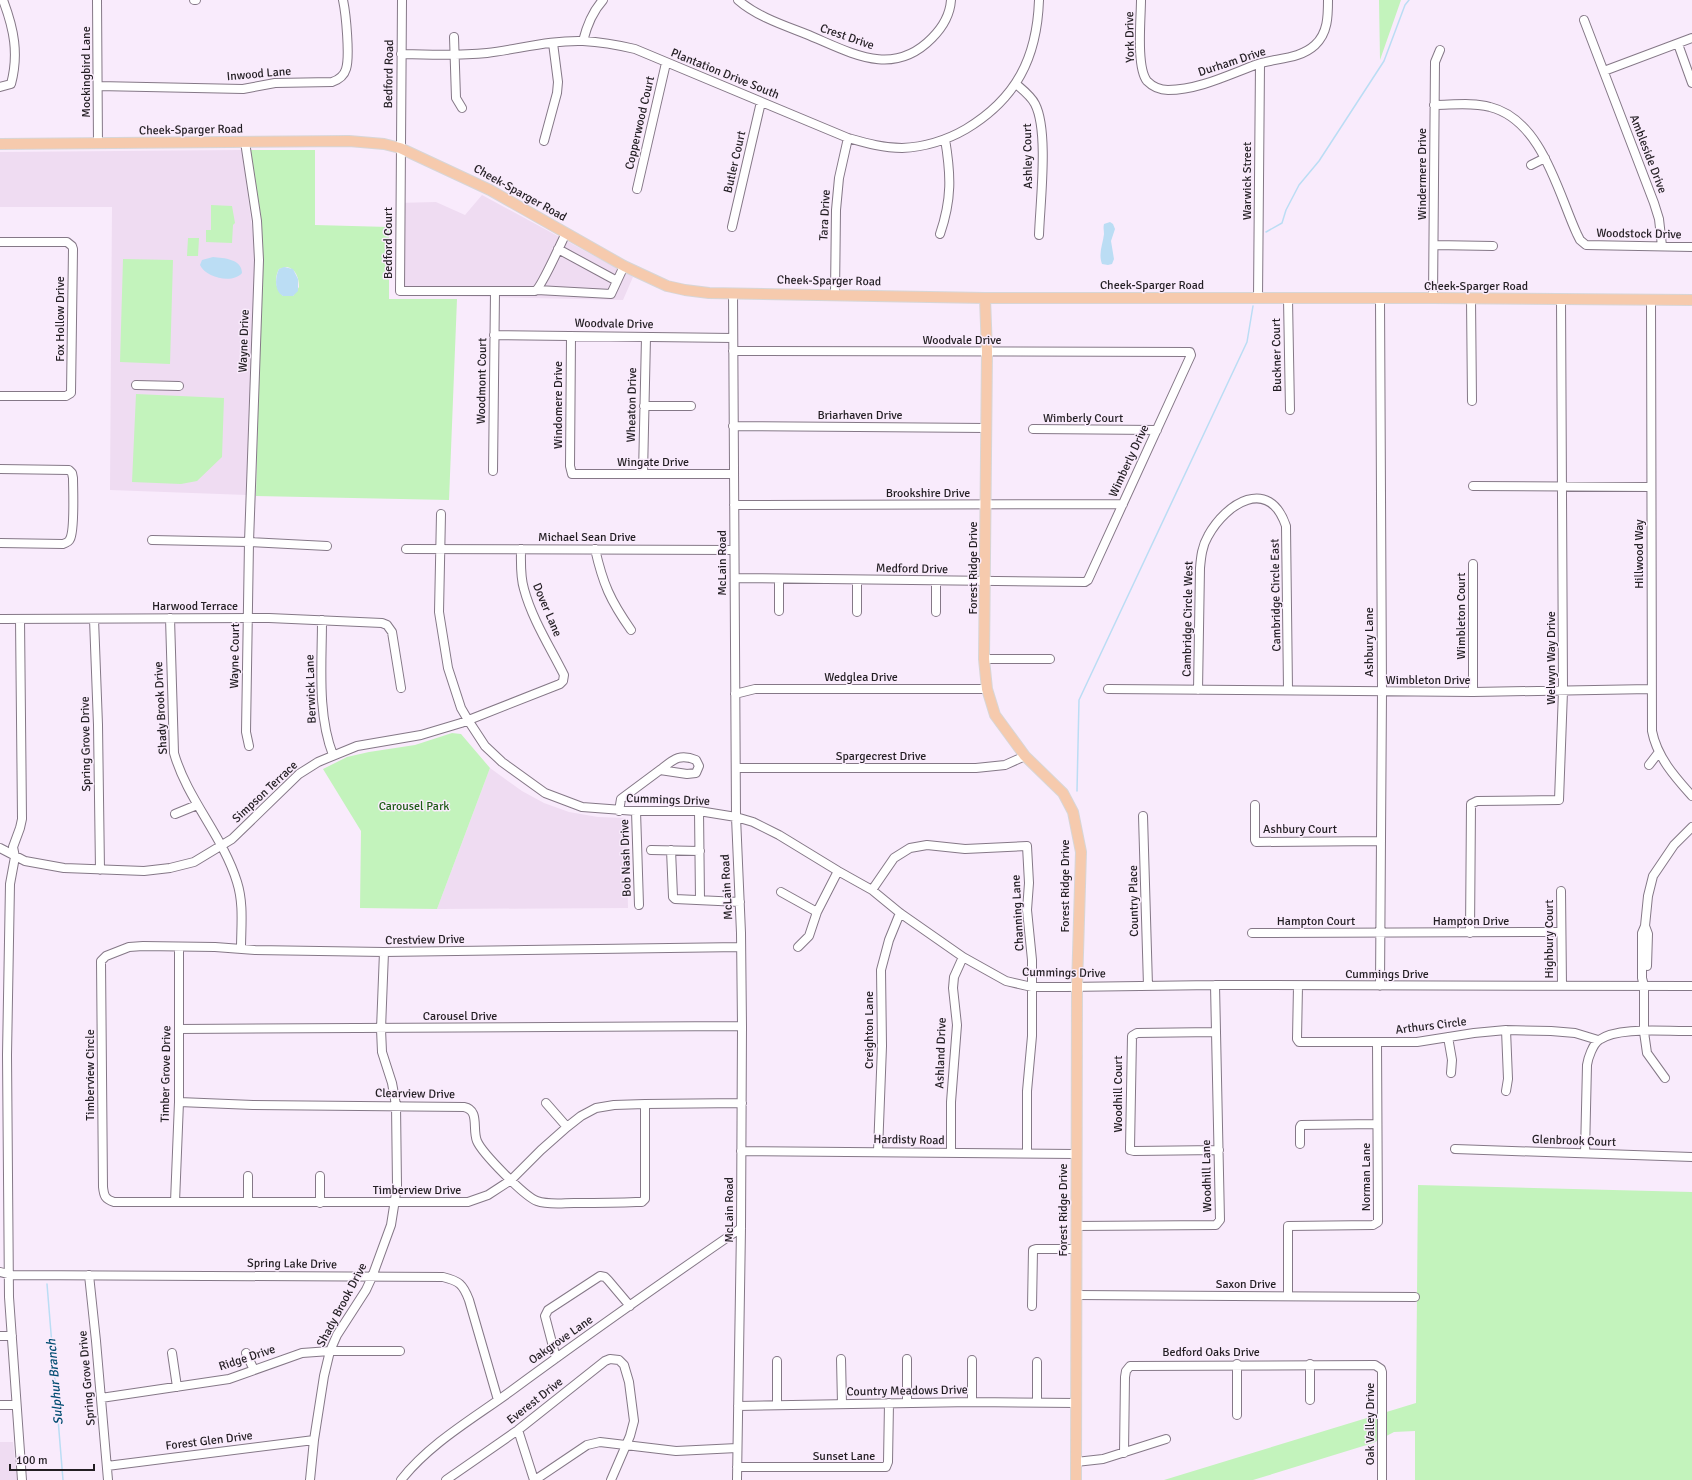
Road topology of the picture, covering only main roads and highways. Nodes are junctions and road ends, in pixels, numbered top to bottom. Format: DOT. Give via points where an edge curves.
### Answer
graph roads {
  1 [pos="0,144"];
  2 [pos="985,298"];
  3 [pos="1692,300"];
  4 [pos="1076,1480"];
  1 -- 2 [label="main road, Cheek-Sparger Road" via="349,141 384,144 400,148 490,190 624,266 667,286 685,290 733,293"];
  2 -- 3 [label="main road, Cheek-Sparger Road"];
  2 -- 4 [label="main road, Forest Ridge Drive" via="987,352 984,659 987,689 996,716 1025,756 1062,793 1073,812 1081,852 1077,987"];
}
